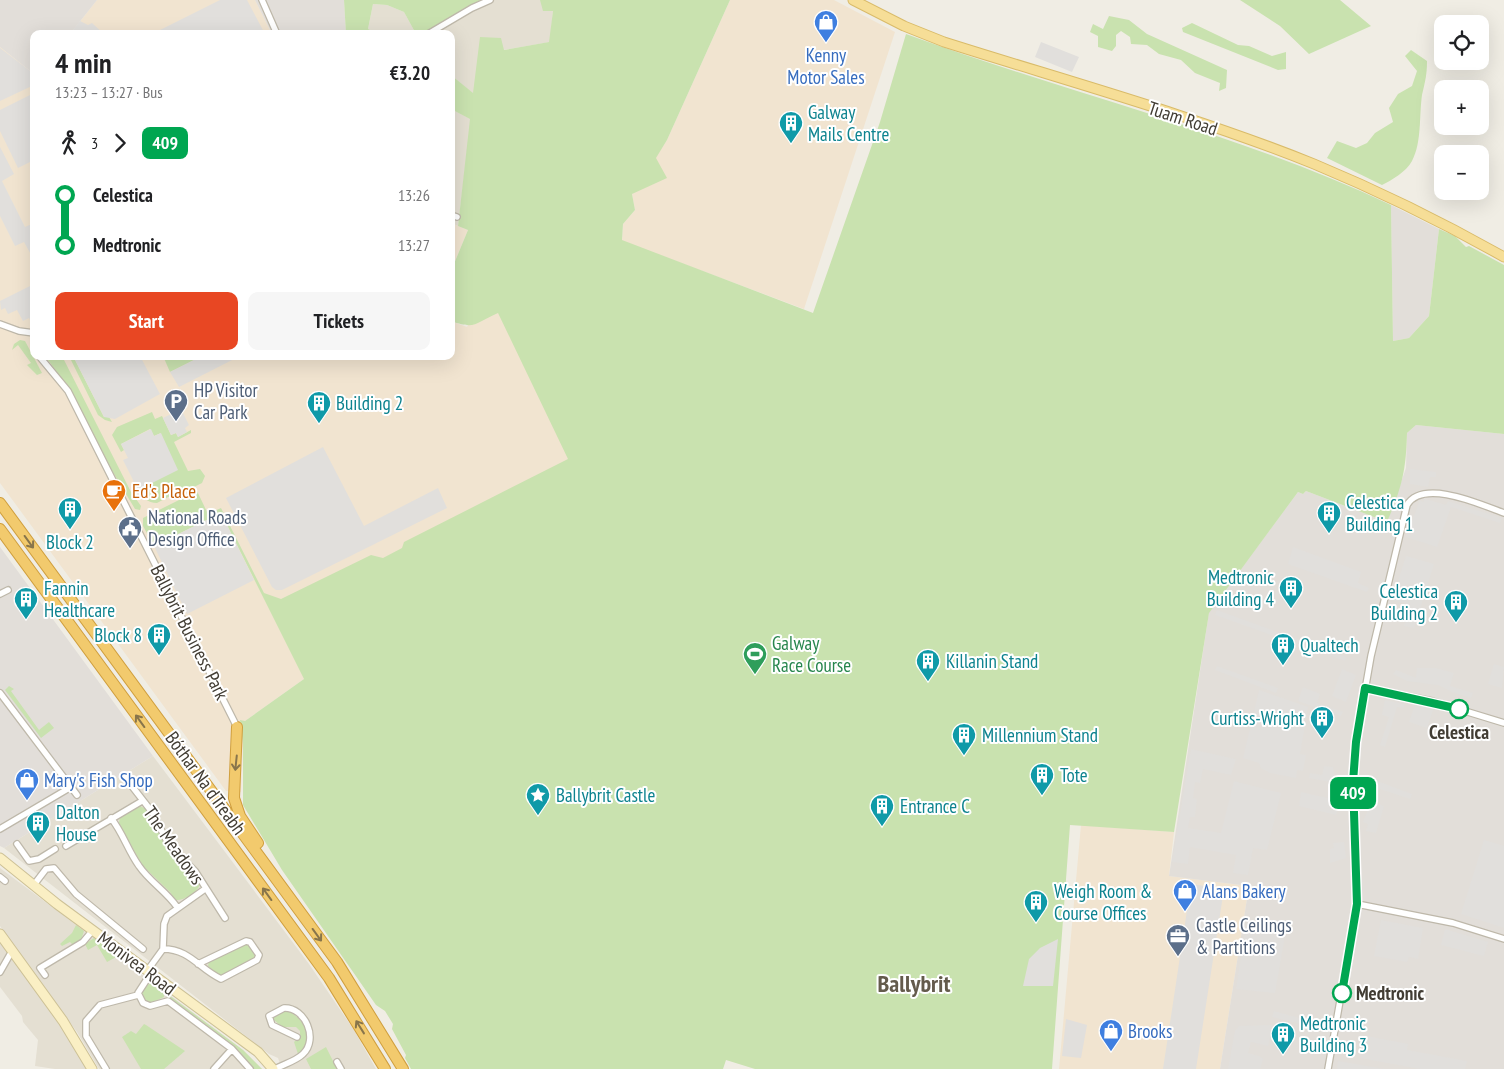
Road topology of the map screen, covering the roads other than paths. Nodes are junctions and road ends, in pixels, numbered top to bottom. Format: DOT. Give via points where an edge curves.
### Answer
graph roads {
  1 [pos="262,0"];
  2 [pos="490,0"];
  3 [pos="853,0"];
  4 [pos="275,30"];
  5 [pos="435,30"];
  6 [pos="1504,257"];
  7 [pos="0,324"];
  8 [pos="30,332"];
  9 [pos="42,360"];
  10 [pos="0,503"];
  11 [pos="1504,513"];
  12 [pos="0,529"];
  13 [pos="0,537"];
  14 [pos="31,571"];
  15 [pos="8,590"];
  16 [pos="0,594"];
  17 [pos="1365,688"];
  18 [pos="0,693"];
  19 [pos="1504,723"];
  20 [pos="237,727"];
  21 [pos="124,776"];
  22 [pos="71,787"];
  23 [pos="77,794"];
  24 [pos="142,801"];
  25 [pos="112,818"];
  26 [pos="0,829"];
  27 [pos="17,844"];
  28 [pos="66,846"];
  29 [pos="55,849"];
  30 [pos="42,856"];
  31 [pos="0,858"];
  32 [pos="50,868"];
  33 [pos="278,882"];
  34 [pos="33,886"];
  35 [pos="205,890"];
  36 [pos="1357,904"];
  37 [pos="176,907"];
  38 [pos="225,918"];
  39 [pos="93,930"];
  40 [pos="0,934"];
  41 [pos="1504,939"];
  42 [pos="143,949"];
  43 [pos="163,949"];
  44 [pos="12,951"];
  45 [pos="198,964"];
  46 [pos="0,972"];
  47 [pos="149,972"];
  48 [pos="45,975"];
  49 [pos="138,995"];
  50 [pos="297,1037"];
  51 [pos="232,1050"];
  52 [pos="337,1062"];
  53 [pos="92,1069"];
  54 [pos="106,1069"];
  55 [pos="214,1069"];
  56 [pos="250,1069"];
  57 [pos="274,1069"];
  58 [pos="341,1069"];
  59 [pos="385,1069"];
  60 [pos="403,1069"];
  61 [pos="1328,1069"];
  1 -- 4 [label="street"];
  2 -- 5 [label="street"];
  3 -- 6 [label="main road, Tuam Road" via="944,42 1213,127 1314,164 1423,213"];
  7 -- 8 [label="street"];
  9 -- 20 [label="street, Ballybrit Business Park" via="68,391"];
  10 -- 33 [label="highway, Bóthar Na dTreabh, one-way"];
  11 -- 17 [label="street" via="1432,492 1421,493 1409,501"];
  12 -- 14 [label="highway, Bóthar Na dTreabh"];
  13 -- 14 [label="highway"];
  59 -- 14 [label="highway, Bóthar Na dTreabh, one-way" via="329,978"];
  15 -- 16 [label="street"];
  17 -- 19 [label="street" via="1432,702"];
  17 -- 36 [label="street" via="1353,782"];
  18 -- 22 [label="street"];
  20 -- 33 [label="highway, one-way" via="236,806"];
  21 -- 24 [label="street, The Meadows"];
  22 -- 23 [label="street"];
  22 -- 26 [label="street"];
  24 -- 25 [label="street, The Meadows"];
  24 -- 35 [label="street, The Meadows" via="152,812 169,845 195,871"];
  25 -- 28 [label="street, The Meadows"];
  25 -- 37 [label="street, The Meadows" via="140,868"];
  27 -- 30 [label="street" via="29,861"];
  29 -- 30 [label="street"];
  30 -- 32 [label="street"];
  31 -- 34 [label="main road, Monivea Road"];
  32 -- 34 [label="street"];
  32 -- 42 [label="street" via="58,871 76,894"];
  33 -- 60 [label="highway, Bóthar Na dTreabh, one-way" via="348,980"];
  34 -- 39 [label="main road, Monivea Road"];
  35 -- 37 [label="street, The Meadows"];
  35 -- 38 [label="street, The Meadows"];
  36 -- 41 [label="street" via="1454,923"];
  36 -- 61 [label="street"];
  37 -- 43 [label="street, The Meadows" via="165,921"];
  39 -- 47 [label="main road, Monivea Road"];
  39 -- 48 [label="street" via="83,942 40,968"];
  40 -- 44 [label="main road"];
  43 -- 45 [label="street" via="179,950"];
  43 -- 47 [label="street"];
  44 -- 46 [label="street"];
  44 -- 53 [label="main road" via="66,1026"];
  45 -- 45 [label="street" via="222,979 257,960 259,955 246,941"];
  47 -- 49 [label="street"];
  47 -- 57 [label="main road, Monivea Road" via="258,1052"];
  49 -- 51 [label="street" via="146,1006 168,1000"];
  49 -- 54 [label="street" via="100,1005 86,1022 86,1036"];
  50 -- 57 [label="street" via="272,1025 269,1016 284,1008 291,1009 305,1021 310,1035 303,1054"];
  51 -- 55 [label="street"];
  51 -- 56 [label="street"];
  52 -- 58 [label="street"];
}
